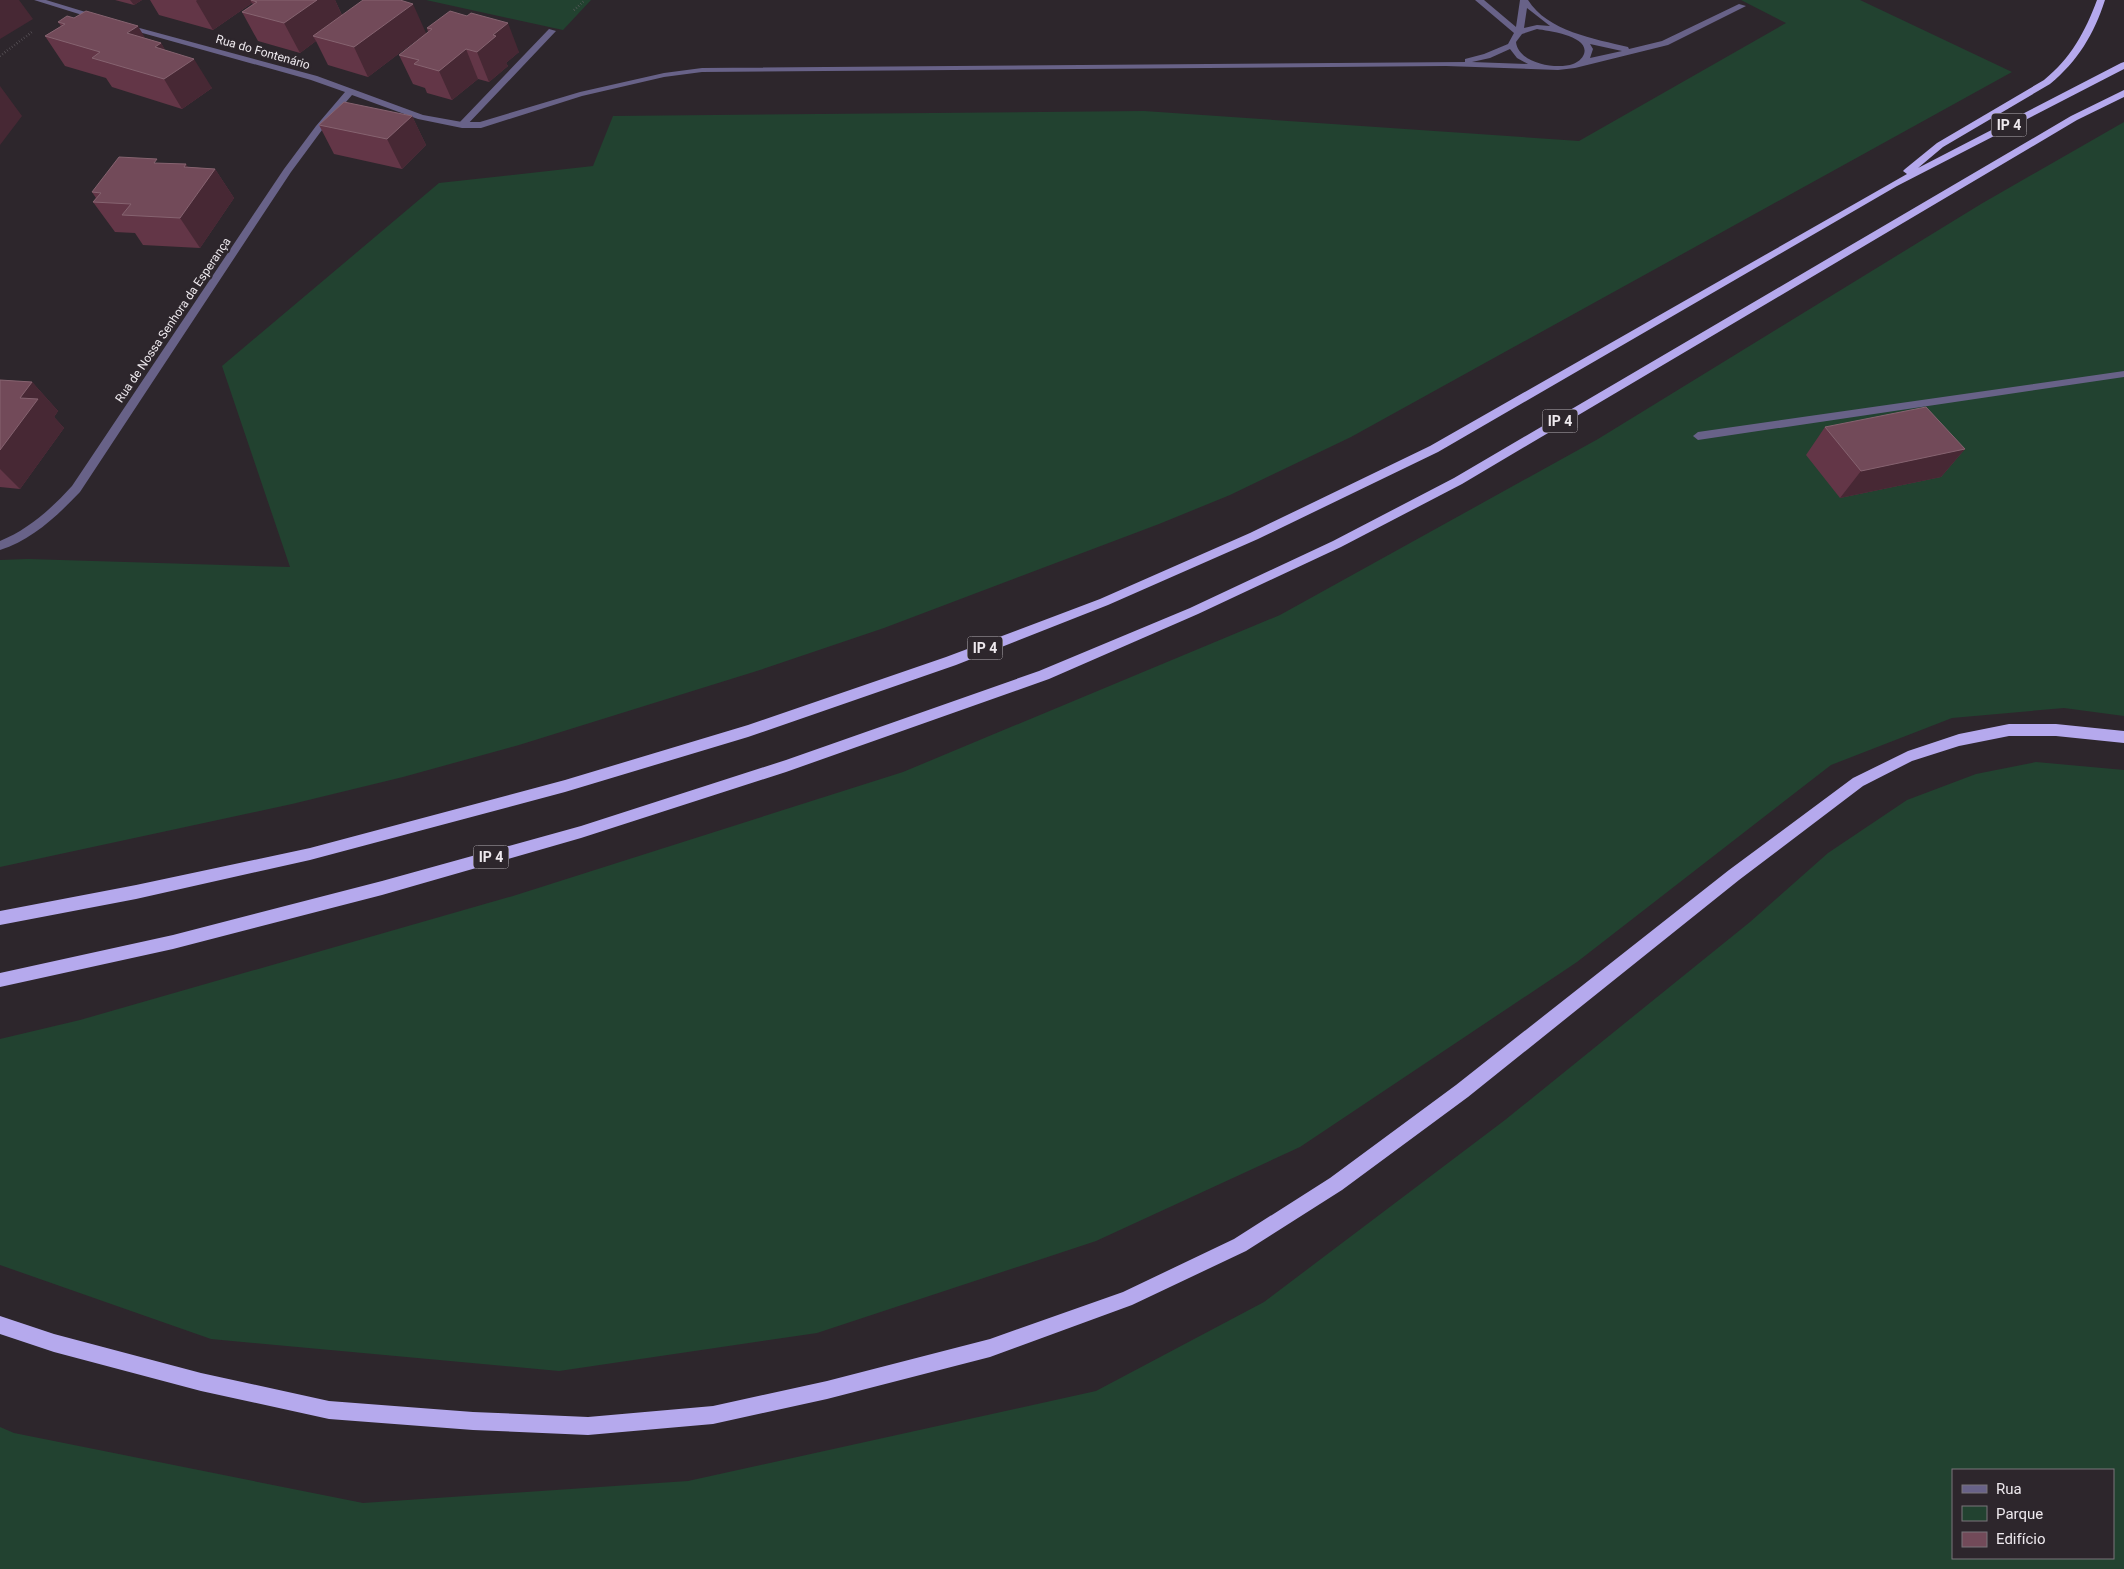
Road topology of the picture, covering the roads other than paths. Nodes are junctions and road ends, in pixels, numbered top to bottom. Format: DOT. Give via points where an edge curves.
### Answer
graph roads {
  1 [pos="38,0"];
  2 [pos="1479,0"];
  3 [pos="2101,0"];
  4 [pos="1524,1"];
  5 [pos="1742,6"];
  6 [pos="105,19"];
  7 [pos="114,22"];
  8 [pos="1561,30"];
  9 [pos="552,31"];
  10 [pos="1519,33"];
  11 [pos="1580,39"];
  12 [pos="1512,45"];
  13 [pos="1635,50"];
  14 [pos="1581,63"];
  15 [pos="1446,64"];
  16 [pos="2124,65"];
  17 [pos="1547,67"];
  18 [pos="351,91"];
  19 [pos="2124,93"];
  20 [pos="462,125"];
  21 [pos="1894,184"];
  22 [pos="2124,374"];
  23 [pos="1698,436"];
  24 [pos="0,546"];
  25 [pos="2124,737"];
  26 [pos="0,918"];
  27 [pos="0,980"];
  28 [pos="0,1326"];
  1 -- 6 [label="street"];
  2 -- 10 [label="street"];
  3 -- 21 [label="highway" via="2081,48 2061,71 1940,145"];
  4 -- 8 [label="street"];
  4 -- 10 [label="street"];
  5 -- 13 [label="street" via="1678,38"];
  7 -- 18 [label="street, Rua do Fontenário"];
  8 -- 10 [label="street" via="1538,27"];
  8 -- 11 [label="street"];
  9 -- 20 [label="street"];
  10 -- 12 [label="street" via="1513,38"];
  11 -- 13 [label="street"];
  11 -- 14 [label="street" via="1588,51"];
  12 -- 15 [label="street" via="1474,60"];
  12 -- 17 [label="street" via="1523,58"];
  13 -- 14 [label="street"];
  14 -- 17 [label="street"];
  15 -- 17 [label="street"];
  15 -- 20 [label="street, Rua do Fontenário" via="702,70 580,94 481,125"];
  16 -- 21 [label="highway, IP 4"];
  18 -- 20 [label="street, Rua do Fontenário" via="414,115"];
  18 -- 24 [label="street, Rua de Nossa Senhora da Esperança" via="287,171 76,489 33,529"];
  19 -- 27 [label="highway, IP 4" via="2066,123 1458,482 1337,544 1194,611 1044,675 786,766 581,832 382,888 182,939"];
  21 -- 26 [label="highway, IP 4" via="1434,450 1254,536 1095,606 951,662 748,731 565,786 310,854"];
  22 -- 23 [label="street"];
  25 -- 28 [label="highway" via="2056,730 2009,730 1950,742 1908,757 1858,782 1665,929 1462,1091 1336,1184 1240,1245 1126,1299 990,1348 827,1390 713,1415 588,1426 329,1410 201,1382"];
}
